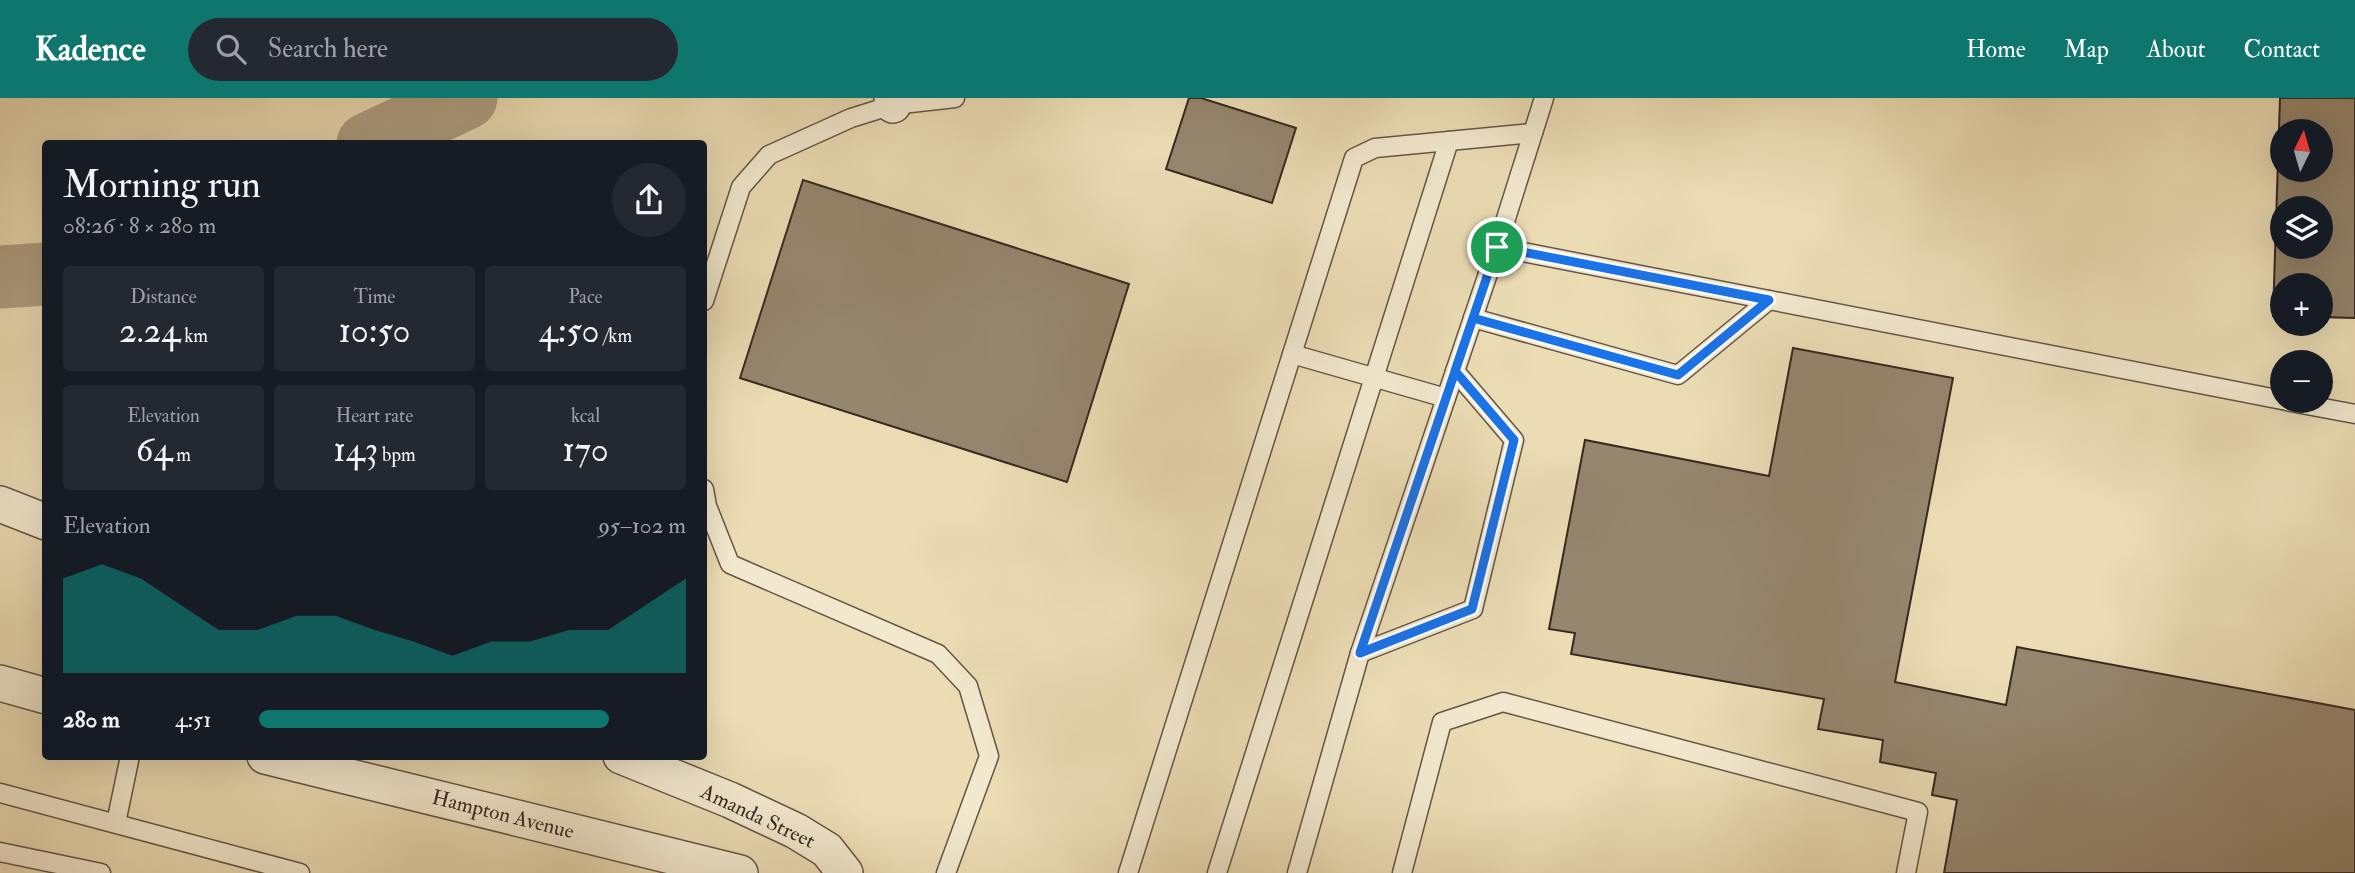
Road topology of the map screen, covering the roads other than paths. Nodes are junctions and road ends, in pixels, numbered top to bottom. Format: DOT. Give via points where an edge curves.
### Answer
graph roads {
  1 [pos="955,98"];
  2 [pos="1544,98"];
  3 [pos="893,102"];
  4 [pos="1533,133"];
  5 [pos="1449,141"];
  6 [pos="1497,247"];
  7 [pos="707,292"];
  8 [pos="1769,300"];
  9 [pos="1473,318"];
  10 [pos="1292,354"];
  11 [pos="1455,371"];
  12 [pos="1374,378"];
  13 [pos="2270,397"];
  14 [pos="1446,398"];
  15 [pos="2333,410"];
  16 [pos="2355,414"];
  17 [pos="0,504"];
  18 [pos="707,506"];
  19 [pos="42,520"];
  20 [pos="1360,653"];
  21 [pos="0,683"];
  22 [pos="42,695"];
  23 [pos="129,760"];
  24 [pos="281,760"];
  25 [pos="631,760"];
  26 [pos="0,793"];
  27 [pos="116,823"];
  28 [pos="0,852"];
  29 [pos="33,859"];
  30 [pos="47,873"];
  31 [pos="101,873"];
  32 [pos="300,873"];
  33 [pos="740,873"];
  34 [pos="845,873"];
  35 [pos="946,873"];
  36 [pos="1128,873"];
  37 [pos="1217,873"];
  38 [pos="1297,873"];
  39 [pos="1402,873"];
  40 [pos="1906,873"];
  1 -- 3 [label="lane"];
  2 -- 4 [label="lane"];
  3 -- 7 [label="lane" via="769,155 741,187"];
  4 -- 5 [label="lane"];
  4 -- 6 [label="lane"];
  5 -- 10 [label="lane" via="1375,148 1354,158"];
  5 -- 12 [label="lane"];
  6 -- 8 [label="lane"];
  6 -- 9 [label="lane"];
  8 -- 9 [label="lane" via="1678,375"];
  8 -- 13 [label="lane"];
  9 -- 11 [label="lane"];
  10 -- 12 [label="lane"];
  10 -- 36 [label="lane"];
  11 -- 14 [label="lane"];
  11 -- 20 [label="lane" via="1514,440 1472,609"];
  12 -- 14 [label="lane"];
  12 -- 37 [label="lane"];
  14 -- 20 [label="lane"];
  15 -- 16 [label="lane"];
  17 -- 19 [label="street"];
  18 -- 35 [label="lane" via="730,564 938,654 968,686 989,756"];
  20 -- 38 [label="lane"];
  21 -- 22 [label="street"];
  23 -- 27 [label="lane"];
  24 -- 33 [label="street, Hampton Avenue"];
  25 -- 34 [label="street, Amanda Street" via="796,831 827,850"];
  26 -- 27 [label="lane"];
  27 -- 32 [label="lane"];
  28 -- 29 [label="lane"];
  29 -- 30 [label="lane"];
  29 -- 31 [label="lane"];
  39 -- 40 [label="lane" via="1442,722 1503,702 1918,812"];
}
